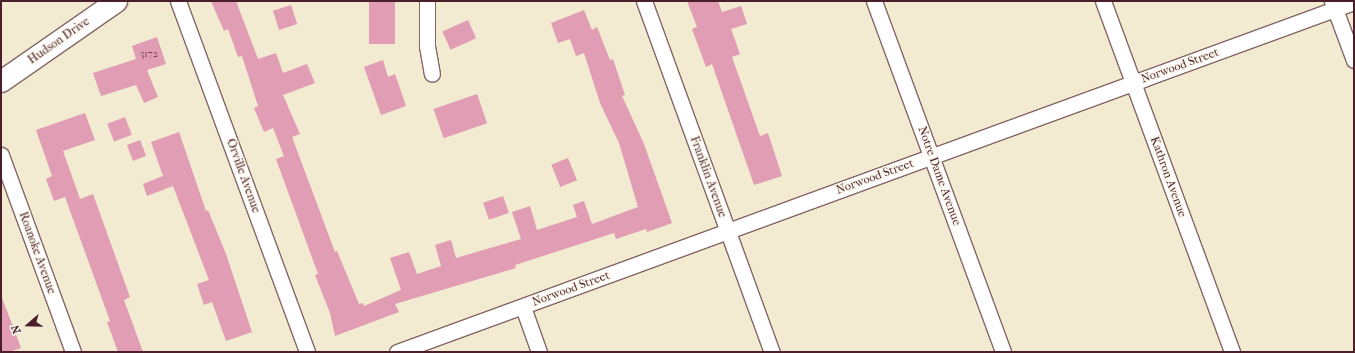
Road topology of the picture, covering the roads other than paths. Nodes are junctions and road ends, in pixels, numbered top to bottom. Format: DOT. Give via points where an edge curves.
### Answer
graph roads {
  1 [pos="116,1"];
  2 [pos="178,1"];
  3 [pos="427,1"];
  4 [pos="644,1"];
  5 [pos="874,1"];
  6 [pos="1104,1"];
  7 [pos="1354,2"];
  8 [pos="1334,5"];
  9 [pos="1354,60"];
  10 [pos="432,74"];
  11 [pos="1,81"];
  12 [pos="1133,83"];
  13 [pos="1,155"];
  14 [pos="931,156"];
  15 [pos="728,231"];
  16 [pos="523,307"];
  17 [pos="73,352"];
  18 [pos="307,352"];
  19 [pos="397,352"];
  20 [pos="539,352"];
  21 [pos="772,352"];
  22 [pos="1003,352"];
  23 [pos="1232,352"];
  1 -- 11 [label="street, Hudson Drive"];
  2 -- 18 [label="street, Orville Avenue"];
  3 -- 10 [label="street" via="427,46"];
  4 -- 15 [label="street, Franklin Avenue"];
  5 -- 14 [label="street, Notre Dame Avenue"];
  6 -- 12 [label="street, Kathron Avenue"];
  7 -- 8 [label="street, Norwood Street"];
  8 -- 9 [label="street"];
  8 -- 12 [label="street, Norwood Street"];
  12 -- 14 [label="street, Norwood Street"];
  12 -- 23 [label="street, Kathron Avenue"];
  13 -- 17 [label="street, Roanoke Avenue"];
  14 -- 15 [label="street, Norwood Street"];
  14 -- 22 [label="street, Notre Dame Avenue"];
  15 -- 16 [label="street, Norwood Street"];
  15 -- 21 [label="street, Franklin Avenue"];
  16 -- 19 [label="street, Norwood Street"];
  16 -- 20 [label="street"];
}
